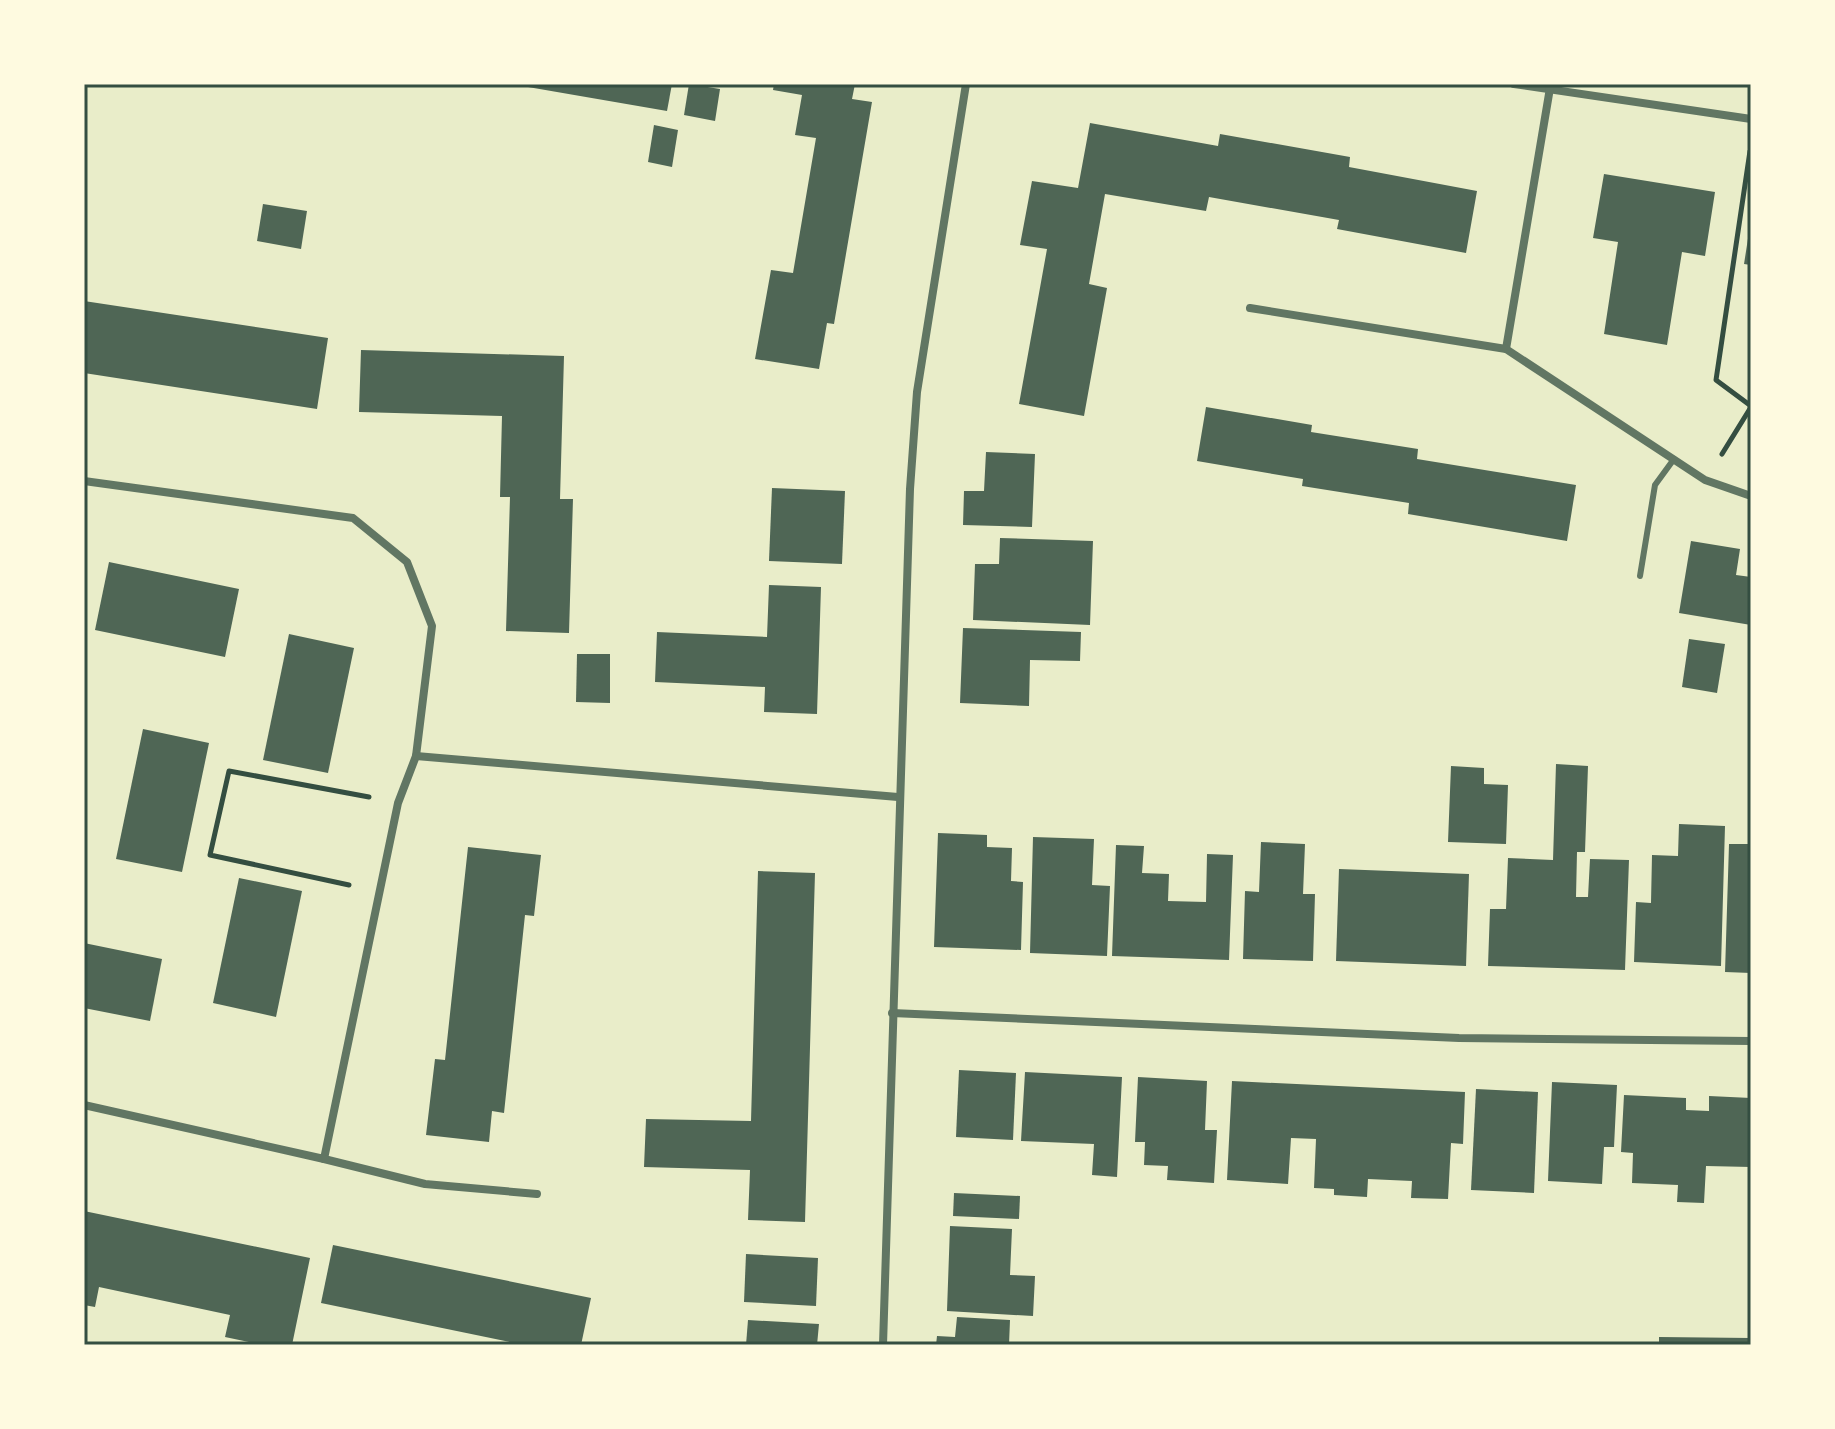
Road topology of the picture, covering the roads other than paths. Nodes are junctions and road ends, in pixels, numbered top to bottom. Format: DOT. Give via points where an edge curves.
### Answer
graph roads {
  1 [pos="966,84"];
  2 [pos="1514,84"];
  3 [pos="1550,88"];
  4 [pos="1751,119"];
  5 [pos="1250,308"];
  6 [pos="1506,349"];
  7 [pos="1674,459"];
  8 [pos="84,481"];
  9 [pos="1751,496"];
  10 [pos="1640,576"];
  11 [pos="416,756"];
  12 [pos="898,797"];
  13 [pos="892,1013"];
  14 [pos="1751,1041"];
  15 [pos="84,1105"];
  16 [pos="324,1159"];
  17 [pos="537,1194"];
  18 [pos="883,1345"];
  1 -- 12 [label="street" via="917,392"];
  2 -- 3 [label="street"];
  3 -- 4 [label="street"];
  3 -- 6 [label="street"];
  5 -- 6 [label="street"];
  6 -- 7 [label="street"];
  7 -- 9 [label="street" via="1705,480"];
  7 -- 10 [label="lane" via="1655,485"];
  8 -- 11 [label="street" via="353,518 407,562 432,626"];
  11 -- 12 [label="street"];
  11 -- 16 [label="street" via="398,803"];
  12 -- 13 [label="street"];
  13 -- 14 [label="street" via="1459,1038"];
  13 -- 18 [label="street"];
  15 -- 16 [label="street"];
  16 -- 17 [label="street" via="425,1184"];
}
